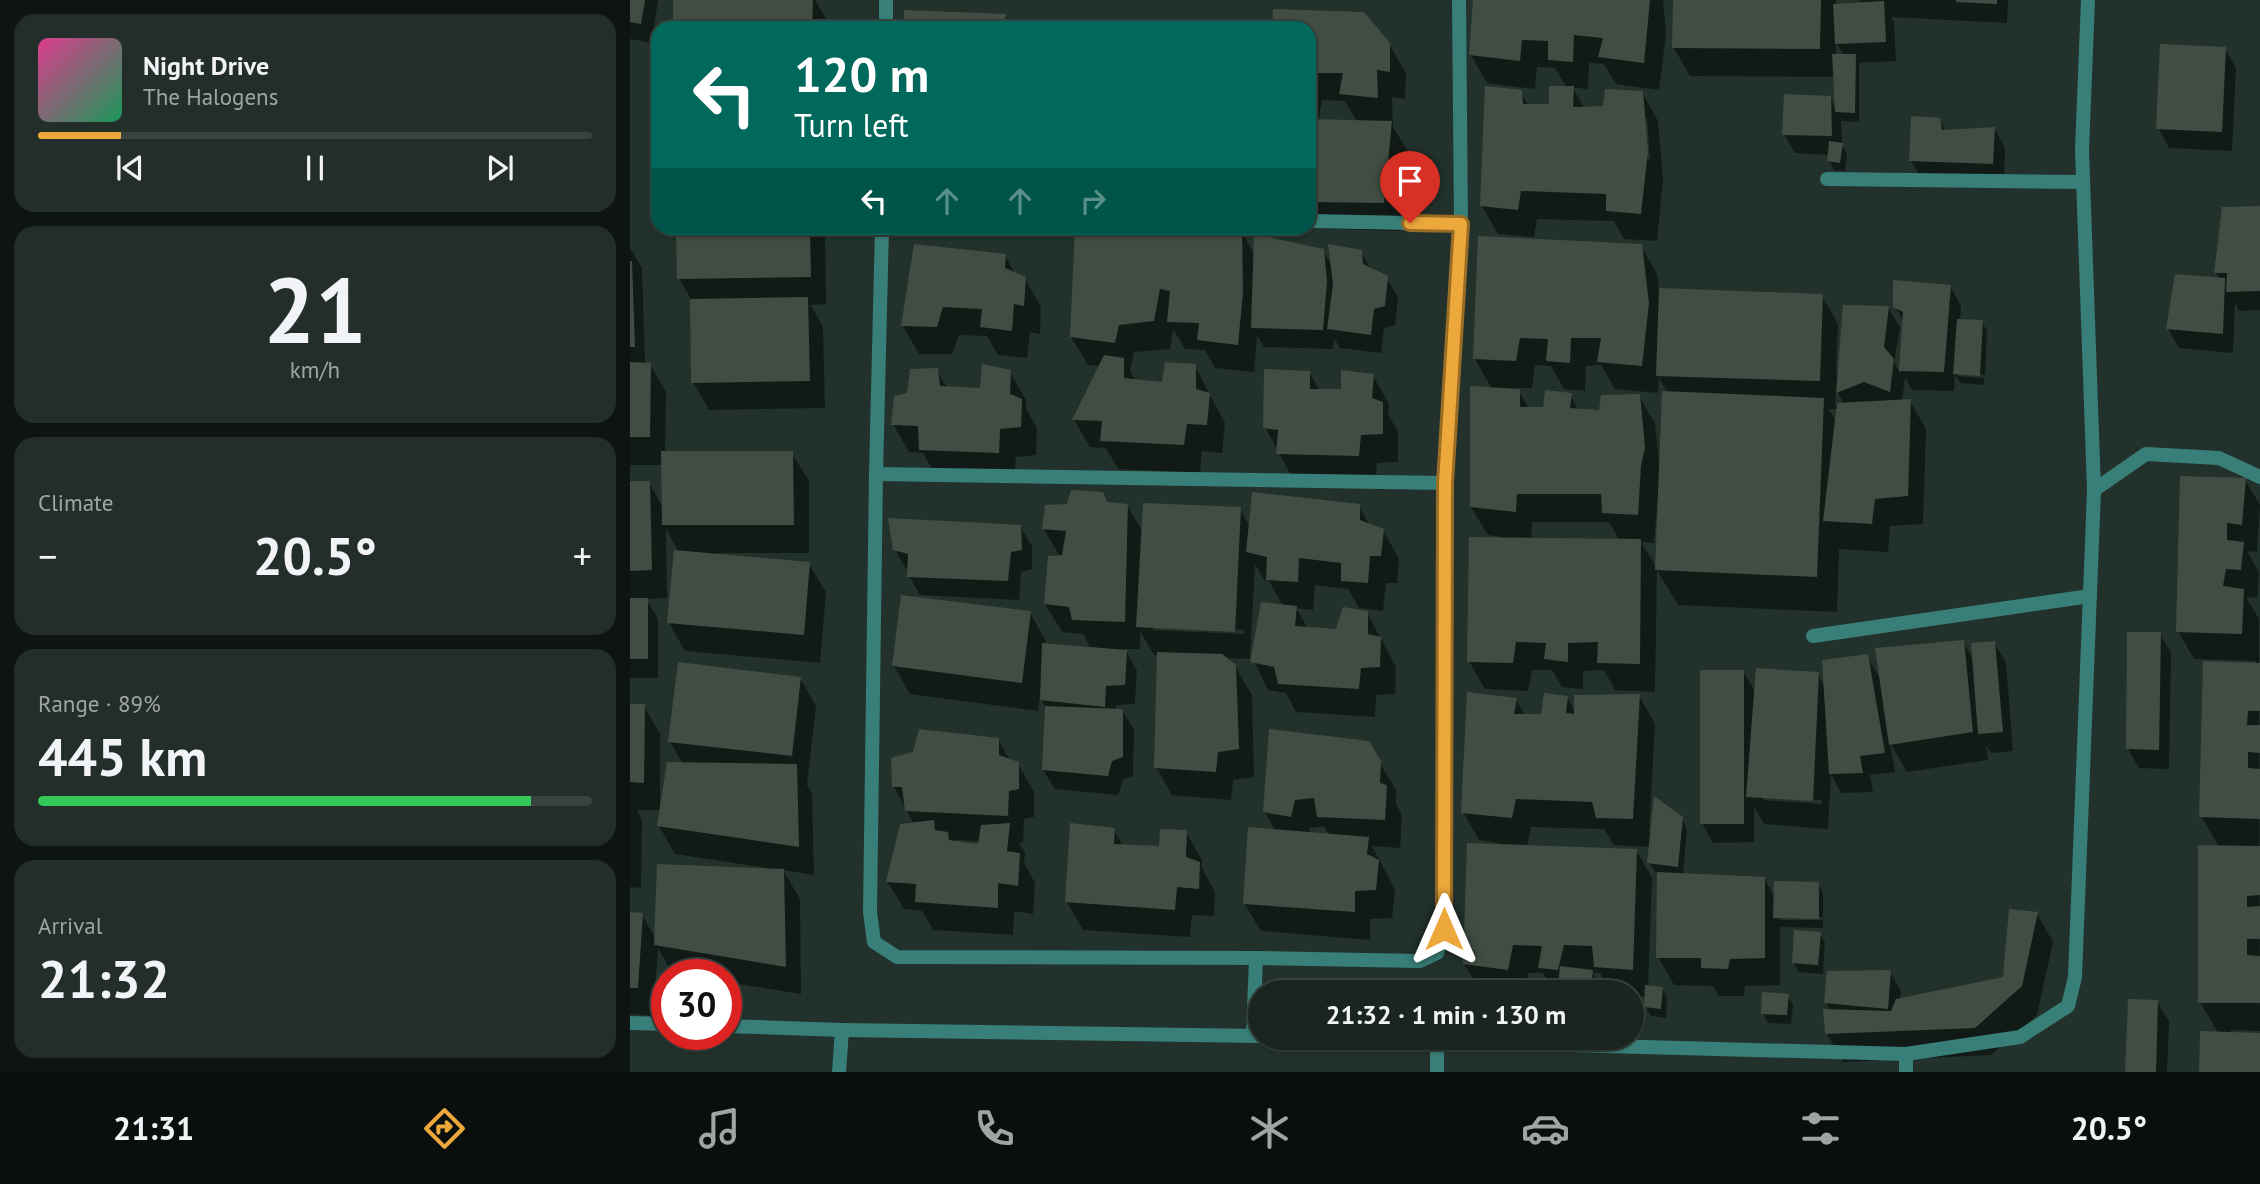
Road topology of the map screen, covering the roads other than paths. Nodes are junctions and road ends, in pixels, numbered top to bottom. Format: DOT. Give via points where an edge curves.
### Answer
graph roads {
  1 [pos="886,0"];
  2 [pos="1459,0"];
  3 [pos="2088,0"];
  4 [pos="886,21"];
  5 [pos="1827,179"];
  6 [pos="2082,181"];
  7 [pos="1316,221"];
  8 [pos="1461,224"];
  9 [pos="882,235"];
  10 [pos="876,474"];
  11 [pos="2260,477"];
  12 [pos="1445,483"];
  13 [pos="2094,490"];
  14 [pos="2090,596"];
  15 [pos="1814,636"];
  16 [pos="1256,958"];
  17 [pos="1256,980"];
  18 [pos="630,1023"];
  19 [pos="651,1024"];
  20 [pos="742,1027"];
  21 [pos="842,1030"];
  22 [pos="1248,1036"];
  23 [pos="1644,1048"];
  24 [pos="1437,1050"];
  25 [pos="1906,1054"];
  26 [pos="839,1072"];
  27 [pos="1437,1072"];
  28 [pos="1906,1072"];
  1 -- 4 [label="street"];
  2 -- 8 [label="street"];
  3 -- 6 [label="street"];
  5 -- 6 [label="street"];
  6 -- 13 [label="street"];
  7 -- 8 [label="street"];
  8 -- 12 [label="street"];
  9 -- 10 [label="street"];
  10 -- 12 [label="street"];
  10 -- 16 [label="street" via="870,912 874,942 897,957"];
  11 -- 13 [label="street" via="2219,458 2146,454"];
  12 -- 16 [label="street" via="1444,929 1437,953 1420,961"];
  13 -- 14 [label="street"];
  14 -- 15 [label="street"];
  14 -- 25 [label="street" via="2075,977 2068,1006 2020,1037"];
  16 -- 17 [label="street"];
  18 -- 19 [label="street"];
  20 -- 21 [label="street"];
  21 -- 22 [label="street"];
  21 -- 26 [label="street"];
  23 -- 25 [label="street"];
  24 -- 27 [label="street"];
  25 -- 28 [label="street"];
}
